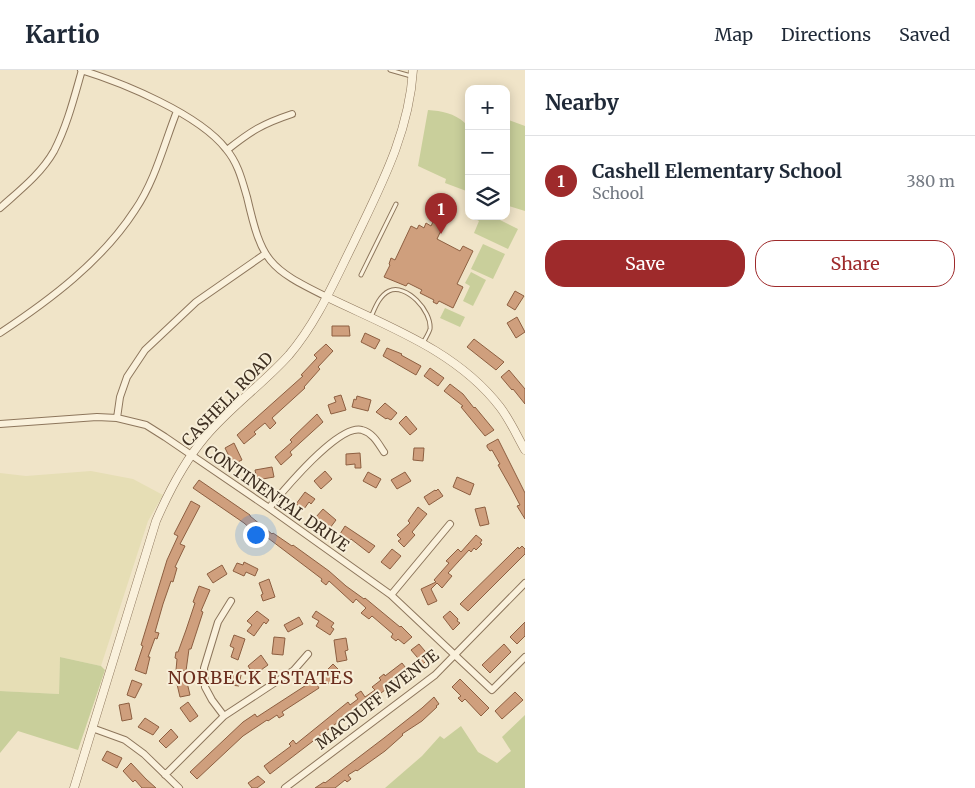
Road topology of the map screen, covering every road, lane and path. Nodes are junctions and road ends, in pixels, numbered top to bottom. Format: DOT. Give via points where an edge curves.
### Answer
graph roads {
  1 [pos="82,70"];
  2 [pos="390,70"];
  3 [pos="412,73"];
  4 [pos="176,111"];
  5 [pos="292,114"];
  6 [pos="227,150"];
  7 [pos="396,204"];
  8 [pos="0,208"];
  9 [pos="265,254"];
  10 [pos="361,275"];
  11 [pos="327,297"];
  12 [pos="370,318"];
  13 [pos="0,333"];
  14 [pos="423,344"];
  15 [pos="116,418"];
  16 [pos="0,424"];
  17 [pos="525,450"];
  18 [pos="384,452"];
  19 [pos="191,454"];
  20 [pos="268,508"];
  21 [pos="450,524"];
  22 [pos="525,583"];
  23 [pos="391,595"];
  24 [pos="231,601"];
  25 [pos="308,654"];
  26 [pos="455,654"];
  27 [pos="525,657"];
  28 [pos="224,716"];
  29 [pos="92,728"];
  30 [pos="165,774"];
  31 [pos="74,788"];
  32 [pos="179,788"];
  33 [pos="285,788"];
  1 -- 4 [label="street" via="129,87"];
  1 -- 8 [label="street" via="53,153"];
  2 -- 3 [label="lane"];
  3 -- 11 [label="street, CASHELL ROAD" via="408,109 398,148"];
  4 -- 6 [label="street" via="207,130"];
  4 -- 13 [label="street" via="149,184 136,210 116,237 55,294"];
  5 -- 6 [label="street" via="252,130"];
  6 -- 9 [label="street" via="240,174 254,229"];
  7 -- 10 [label="lane"];
  9 -- 11 [label="street" via="285,274"];
  9 -- 15 [label="street" via="196,302 139,357 127,377"];
  11 -- 12 [label="street"];
  11 -- 19 [label="street, CASHELL ROAD" via="288,356 222,418"];
  12 -- 14 [label="street"];
  12 -- 14 [label="lane" via="384,295 393,290 402,291 420,303 428,315 430,329"];
  14 -- 17 [label="street" via="453,360 482,386 501,407"];
  15 -- 16 [label="street, CONTINENTAL DRIVE"];
  15 -- 19 [label="street, CONTINENTAL DRIVE" via="146,426"];
  18 -- 20 [label="street" via="372,435 362,430 349,431 338,437 296,476"];
  19 -- 20 [label="street, CONTINENTAL DRIVE"];
  19 -- 29 [label="street, CASHELL ROAD" via="156,522"];
  20 -- 23 [label="street, CONTINENTAL DRIVE"];
  21 -- 23 [label="street"];
  22 -- 26 [label="street, MACDUFF AVENUE"];
  23 -- 26 [label="street, CONTINENTAL DRIVE"];
  24 -- 28 [label="street" via="218,622 204,668 206,687"];
  25 -- 28 [label="street" via="294,670"];
  26 -- 27 [label="street, CONTINENTAL DRIVE" via="492,690"];
  26 -- 33 [label="street, MACDUFF AVENUE" via="435,675"];
  28 -- 30 [label="street"];
  29 -- 30 [label="street" via="125,740"];
  29 -- 31 [label="street, CASHELL ROAD"];
  30 -- 32 [label="street"];
}
